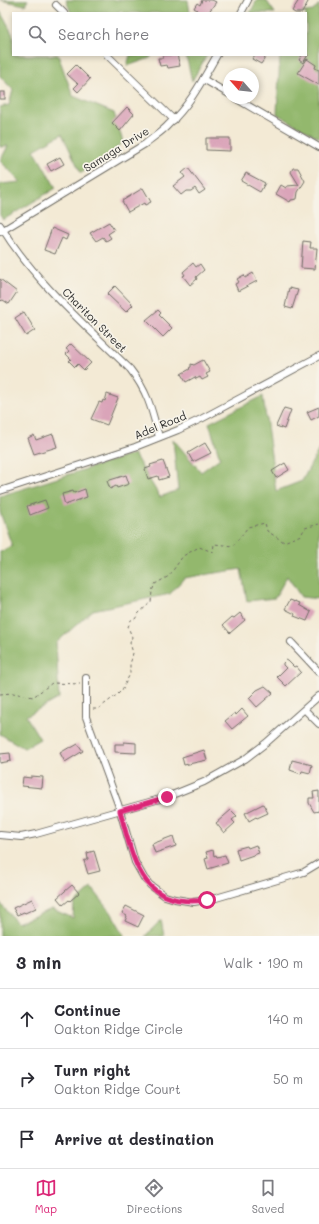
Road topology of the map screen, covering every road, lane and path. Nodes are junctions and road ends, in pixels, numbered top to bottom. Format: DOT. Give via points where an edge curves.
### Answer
graph roads {
  1 [pos="248,0"];
  2 [pos="56,5"];
  3 [pos="63,12"];
  4 [pos="242,12"];
  5 [pos="108,56"];
  6 [pos="216,56"];
  7 [pos="203,79"];
  8 [pos="223,91"];
  9 [pos="245,104"];
  10 [pos="174,120"];
  11 [pos="319,147"];
  12 [pos="1,229"];
  13 [pos="319,356"];
  14 [pos="159,437"];
  15 [pos="0,490"];
  16 [pos="319,524"];
  17 [pos="291,642"];
  18 [pos="319,672"];
  19 [pos="86,682"];
  20 [pos="0,694"];
  21 [pos="319,696"];
  22 [pos="86,709"];
  23 [pos="305,710"];
  24 [pos="319,724"];
  25 [pos="120,811"];
  26 [pos="0,835"];
  27 [pos="319,862"];
  1 -- 4 [label="street"];
  2 -- 3 [label="street"];
  5 -- 10 [label="street"];
  6 -- 7 [label="street, Samaga Drive"];
  7 -- 8 [label="street"];
  7 -- 10 [label="street, Samaga Drive"];
  9 -- 11 [label="street"];
  10 -- 12 [label="street, Samaga Drive" via="145,144"];
  12 -- 14 [label="street, Chariton Street" via="46,286 138,379 152,408"];
  13 -- 14 [label="street, Adel Road" via="201,419"];
  14 -- 15 [label="street, Adel Road"];
  16 -- 22 [label="path" via="305,528 300,536 284,542 267,531 266,523 248,527 233,546 214,544 213,552 199,547 183,556 169,576 155,584 150,602 128,624 133,653 130,674 122,690 98,709"];
  17 -- 18 [label="street"];
  19 -- 20 [label="path" via="52,683 33,697 13,693"];
  19 -- 22 [label="street"];
  21 -- 23 [label="street"];
  22 -- 25 [label="street" via="86,716"];
  23 -- 24 [label="street"];
  23 -- 25 [label="street" via="245,759 222,773 186,790"];
  25 -- 26 [label="street" via="32,835"];
  25 -- 27 [label="street" via="139,871 157,891 174,900 194,902 216,898 304,872"];
}
